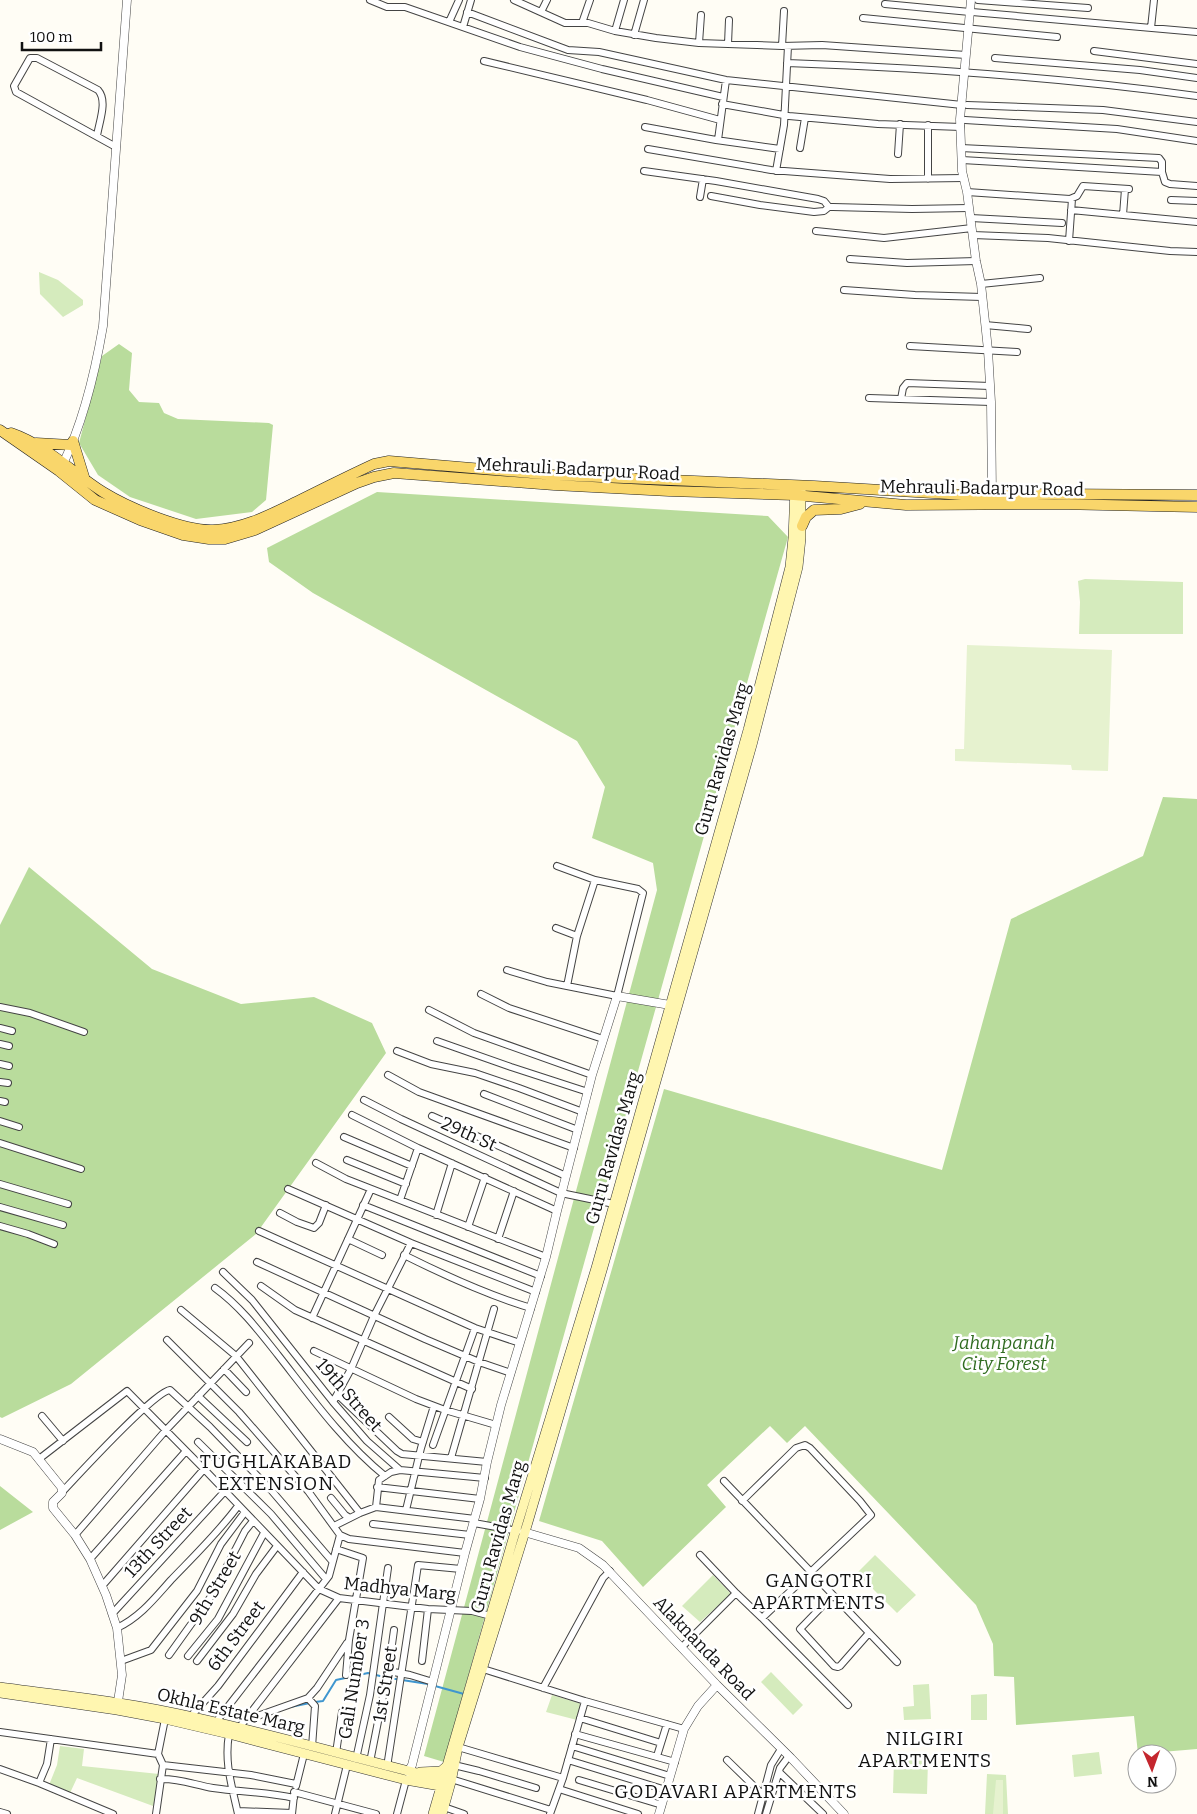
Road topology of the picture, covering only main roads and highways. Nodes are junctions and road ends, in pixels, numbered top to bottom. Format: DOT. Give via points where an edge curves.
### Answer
graph roads {
  1 [pos="0,425"];
  2 [pos="0,430"];
  3 [pos="35,443"];
  4 [pos="61,467"];
  5 [pos="85,480"];
  6 [pos="798,491"];
  7 [pos="1197,495"];
  8 [pos="1049,499"];
  9 [pos="863,502"];
  10 [pos="1197,508"];
  11 [pos="277,516"];
  12 [pos="802,526"];
  13 [pos="520,1531"];
  14 [pos="0,1687"];
  15 [pos="0,1693"];
  16 [pos="117,1707"];
  17 [pos="451,1765"];
  18 [pos="411,1775"];
  19 [pos="422,1783"];
  20 [pos="447,1783"];
  21 [pos="438,1799"];
  22 [pos="443,1810"];
  23 [pos="433,1814"];
  1 -- 3 [label="main road, Mehrauli Badarpur Road"];
  2 -- 4 [label="main road, Mehrauli Badarpur Road"];
  3 -- 4 [label="main road, Mehrauli Badarpur Road"];
  3 -- 5 [label="main road" via="72,443"];
  4 -- 5 [label="main road, Mehrauli Badarpur Road"];
  4 -- 11 [label="main road, Mehrauli Badarpur Road" via="95,500 183,535 225,540 247,534"];
  5 -- 11 [label="main road, Mehrauli Badarpur Road" via="135,509 186,527 228,529"];
  6 -- 8 [label="main road, Mehrauli Badarpur Road" via="992,494"];
  6 -- 9 [label="main road, Mehrauli Badarpur Road"];
  6 -- 11 [label="main road, Mehrauli Badarpur Road" via="390,461 374,464"];
  6 -- 12 [label="main road, Guru Ravidas Marg"];
  6 -- 13 [label="main road, Guru Ravidas Marg" via="790,567 748,730"];
  7 -- 8 [label="main road, Mehrauli Badarpur Road"];
  8 -- 9 [label="main road, Mehrauli Badarpur Road" via="906,505"];
  8 -- 10 [label="main road, Mehrauli Badarpur Road"];
  9 -- 12 [label="main road" via="848,508 814,510"];
  12 -- 13 [label="main road, Guru Ravidas Marg" via="798,567 752,745 601,1277"];
  13 -- 17 [label="main road, Guru Ravidas Marg" via="491,1616"];
  13 -- 17 [label="main road, Guru Ravidas Marg" via="483,1669"];
  14 -- 16 [label="main road, Okhla Estate Marg"];
  15 -- 16 [label="main road, Okhla Estate Marg"];
  16 -- 18 [label="main road, Okhla Estate Marg" via="347,1765"];
  16 -- 18 [label="main road, Okhla Estate Marg" via="192,1716"];
  17 -- 18 [label="main road"];
  17 -- 20 [label="main road, Guru Ravidas Marg"];
  18 -- 19 [label="main road, Okhla Estate Marg"];
  18 -- 20 [label="main road, Okhla Estate Marg"];
  19 -- 20 [label="main road, Okhla Estate Marg"];
  19 -- 21 [label="main road"];
  20 -- 21 [label="main road, Guru Ravidas Marg"];
  20 -- 22 [label="main road, Guru Ravidas Marg"];
  21 -- 23 [label="main road, Guru Ravidas Marg"];
}
